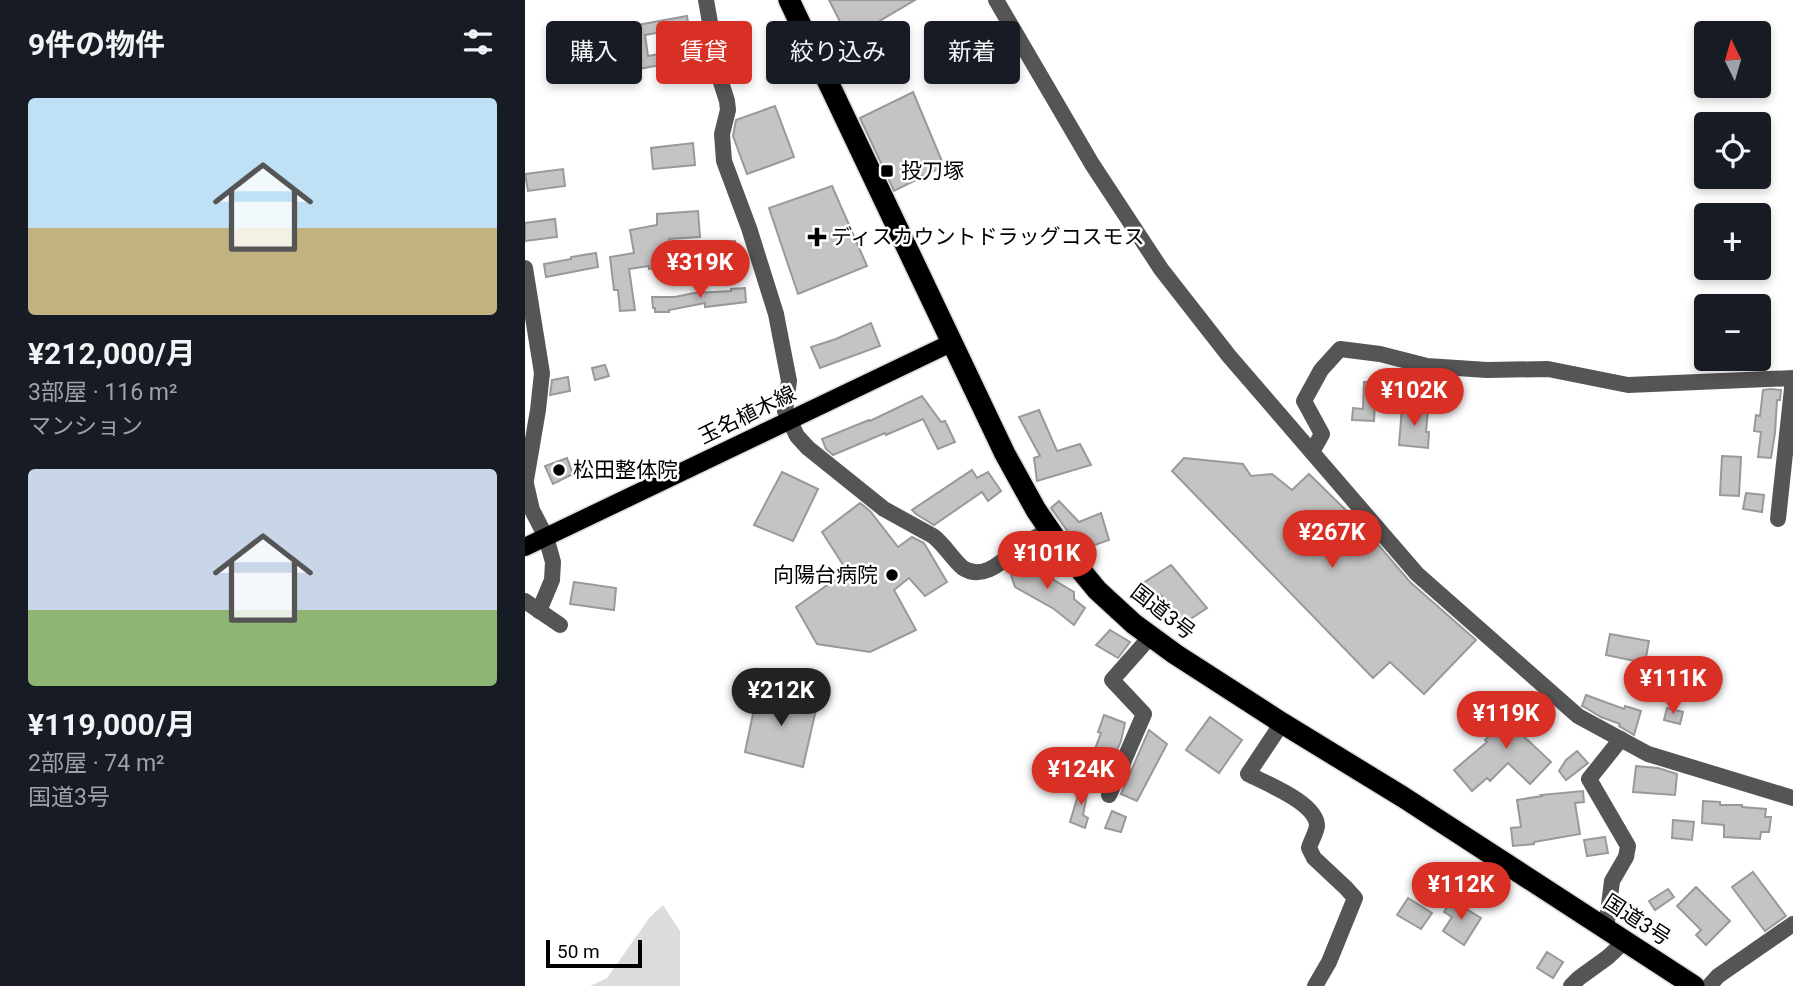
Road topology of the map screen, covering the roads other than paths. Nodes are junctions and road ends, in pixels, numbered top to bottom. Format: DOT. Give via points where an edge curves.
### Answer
graph roads {
  1 [pos="706,0"];
  2 [pos="789,0"];
  3 [pos="800,0"];
  4 [pos="996,0"];
  5 [pos="799,21"];
  6 [pos="807,21"];
  7 [pos="830,84"];
  8 [pos="525,268"];
  9 [pos="951,343"];
  10 [pos="1793,379"];
  11 [pos="789,421"];
  12 [pos="1312,452"];
  13 [pos="525,485"];
  14 [pos="1779,519"];
  15 [pos="1049,529"];
  16 [pos="546,537"];
  17 [pos="525,547"];
  18 [pos="525,601"];
  19 [pos="539,611"];
  20 [pos="560,625"];
  21 [pos="1150,636"];
  22 [pos="1282,723"];
  23 [pos="1621,739"];
  24 [pos="1109,795"];
  25 [pos="1793,798"];
  26 [pos="1793,924"];
  27 [pos="1606,929"];
  28 [pos="1625,941"];
  29 [pos="1315,986"];
  30 [pos="1571,986"];
  31 [pos="1694,986"];
  32 [pos="1709,986"];
  1 -- 11 [label="street" via="727,101 724,160 776,314 789,380 785,411"];
  2 -- 5 [label="highway, 国道3号"];
  3 -- 6 [label="highway, 国道3号"];
  4 -- 12 [label="street" via="1092,164 1161,270"];
  7 -- 9 [label="highway, 国道3号"];
  8 -- 13 [label="street" via="542,373"];
  9 -- 11 [label="main road, 玉名植木線"];
  9 -- 15 [label="highway, 国道3号" via="1005,454"];
  10 -- 12 [label="street" via="1628,384 1548,369 1427,366 1340,349 1321,370 1304,401 1322,434"];
  10 -- 14 [label="street"];
  11 -- 15 [label="street" via="808,448 884,509 940,541 964,568 983,572 993,568"];
  11 -- 16 [label="main road, 玉名植木線"];
  12 -- 23 [label="street" via="1417,574 1578,716"];
  13 -- 16 [label="street"];
  15 -- 21 [label="highway, 国道3号" via="1097,590"];
  16 -- 17 [label="main road, 玉名植木線"];
  16 -- 19 [label="street" via="552,580"];
  18 -- 19 [label="street"];
  19 -- 20 [label="street"];
  21 -- 22 [label="highway, 国道3号"];
  21 -- 24 [label="street" via="1112,680 1144,714"];
  22 -- 27 [label="highway, 国道3号"];
  22 -- 29 [label="street" via="1248,774 1315,814 1317,828 1309,848 1355,898"];
  23 -- 25 [label="street" via="1648,754"];
  23 -- 27 [label="street" via="1589,779 1628,846 1612,881"];
  26 -- 32 [label="street"];
  27 -- 28 [label="highway, 国道3号"];
  28 -- 30 [label="street"];
  28 -- 31 [label="highway, 国道3号"];
}
